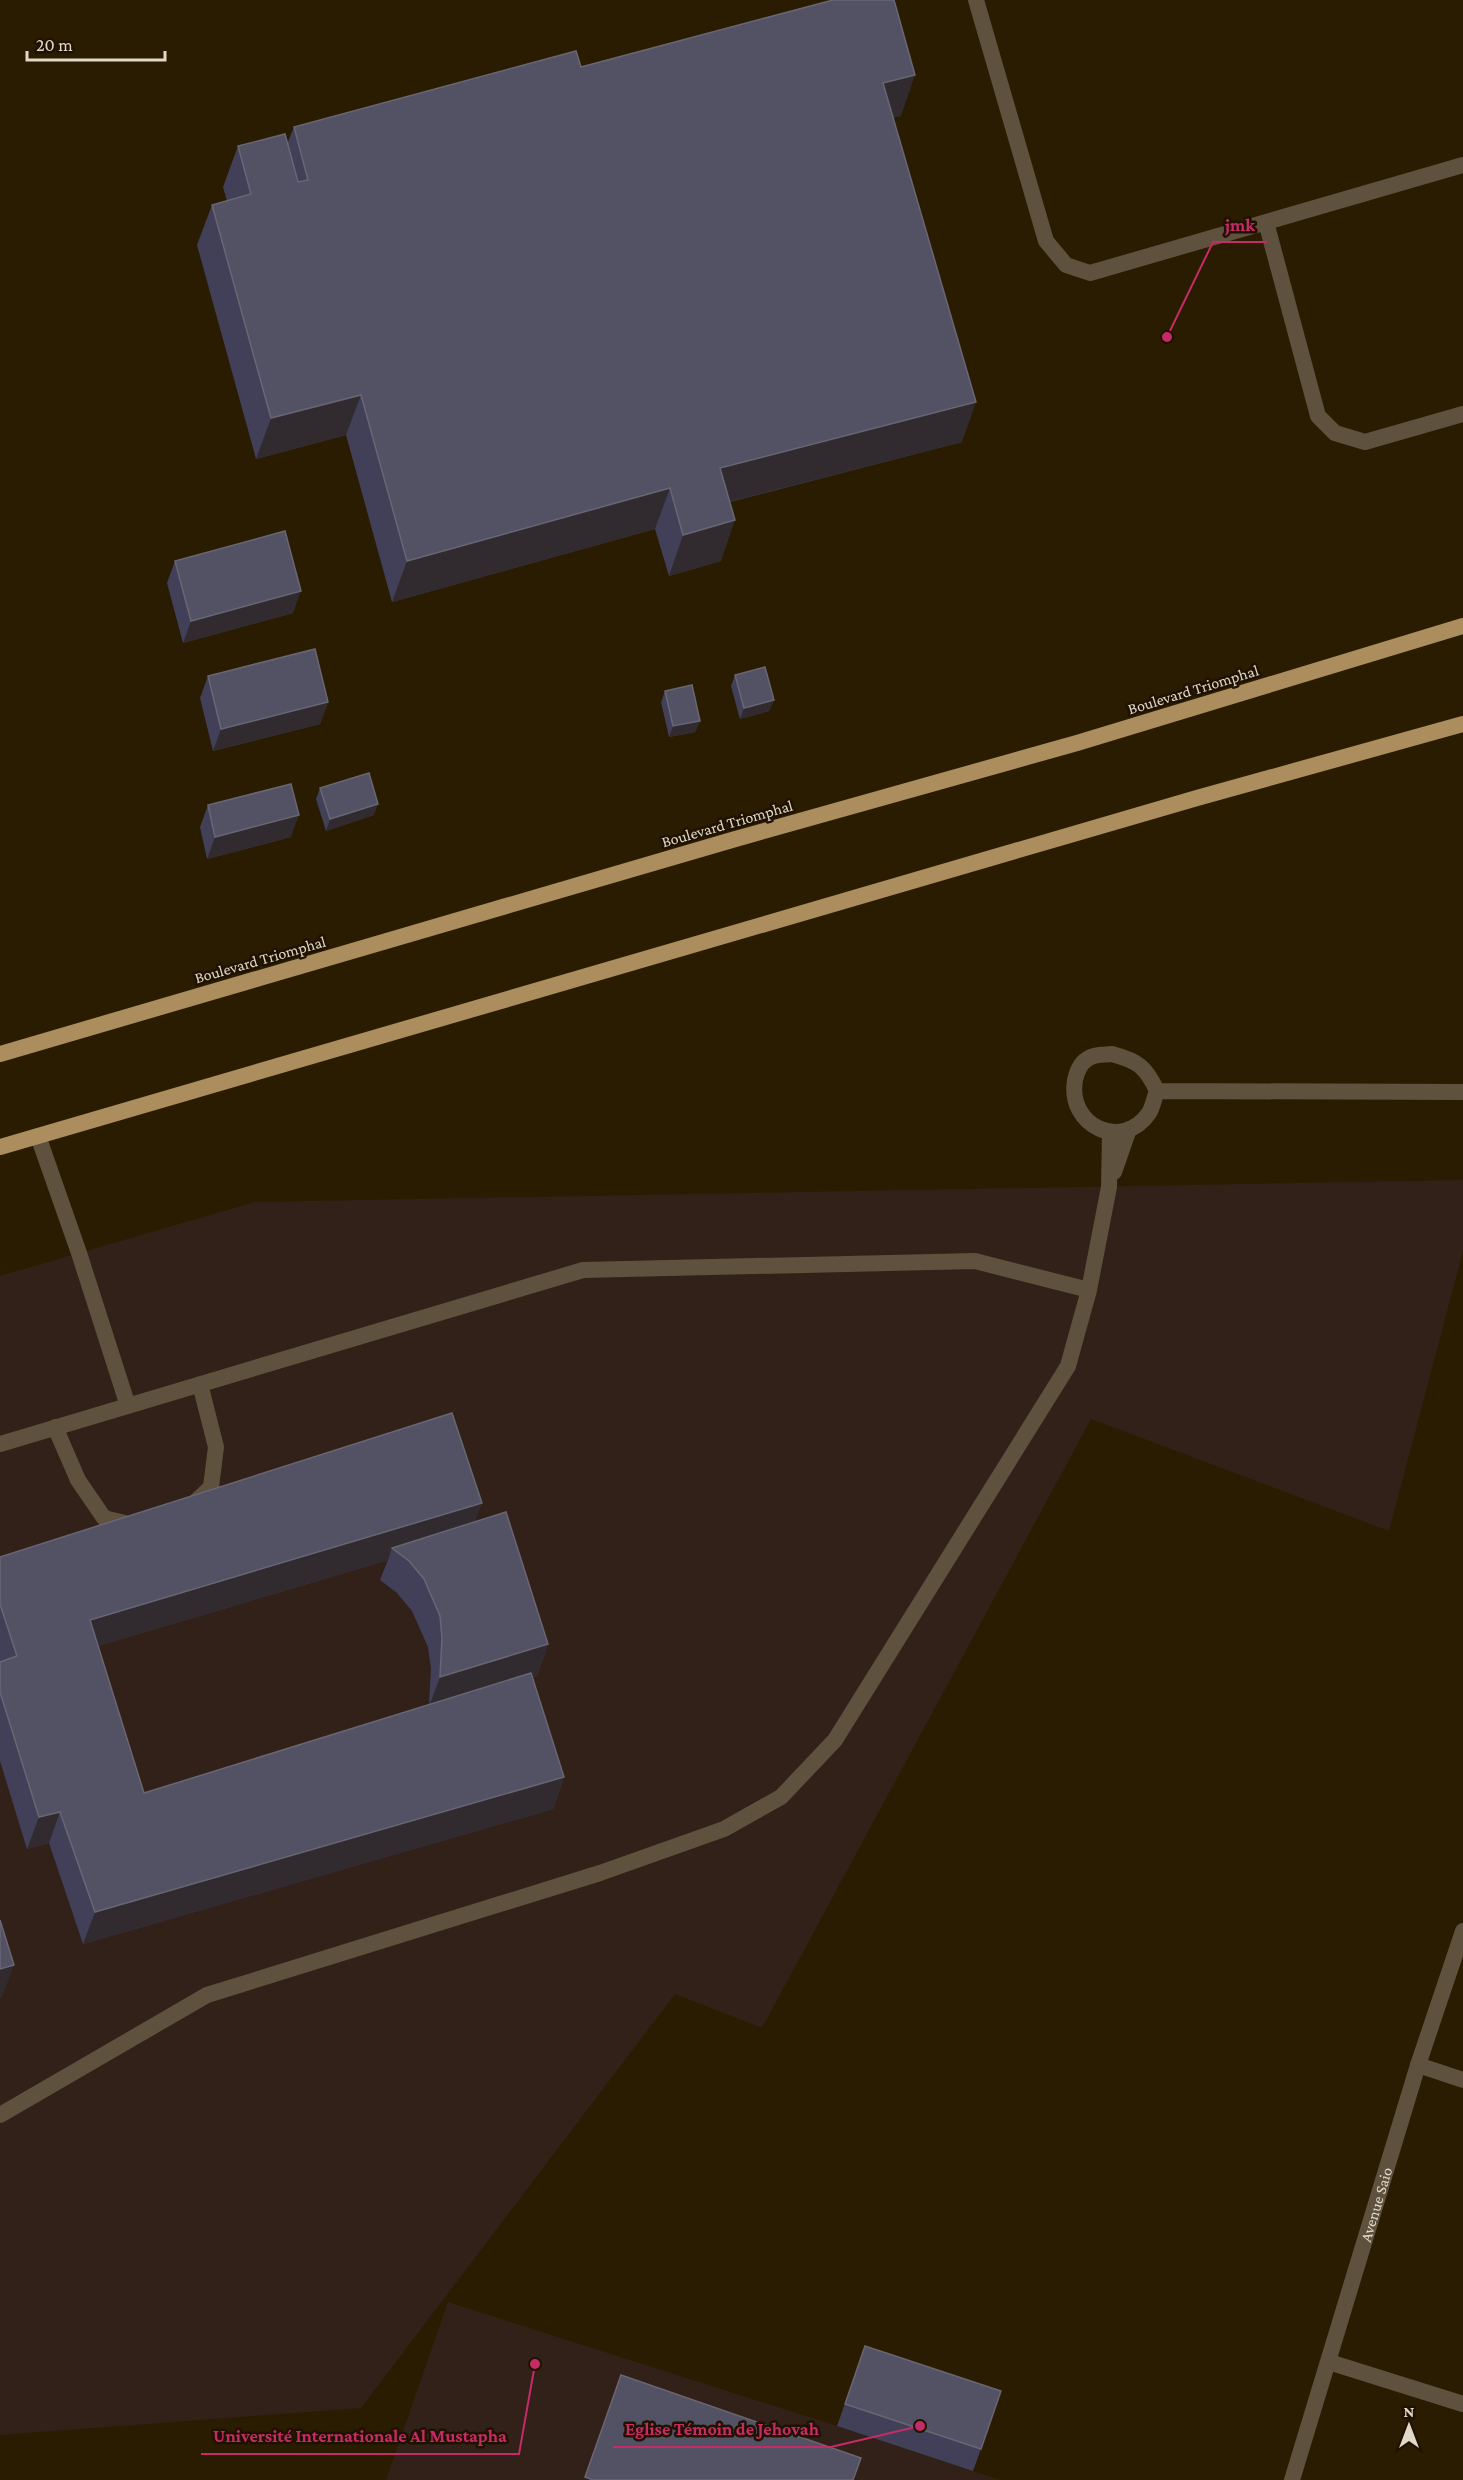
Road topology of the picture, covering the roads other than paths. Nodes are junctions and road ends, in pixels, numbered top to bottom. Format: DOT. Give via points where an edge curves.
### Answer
graph roads {
  1 [pos="976,0"];
  2 [pos="1463,165"];
  3 [pos="1266,222"];
  4 [pos="1463,414"];
  5 [pos="1463,626"];
  6 [pos="1463,724"];
  7 [pos="0,1054"];
  8 [pos="1157,1091"];
  9 [pos="1463,1092"];
  10 [pos="1130,1129"];
  11 [pos="1110,1132"];
  12 [pos="38,1136"];
  13 [pos="0,1147"];
  14 [pos="1109,1187"];
  15 [pos="1089,1290"];
  16 [pos="200,1384"];
  17 [pos="128,1406"];
  18 [pos="56,1427"];
  19 [pos="0,1444"];
  20 [pos="173,1511"];
  21 [pos="152,1518"];
  22 [pos="1463,1931"];
  23 [pos="1418,2065"];
  24 [pos="1463,2080"];
  25 [pos="0,2115"];
  26 [pos="1329,2362"];
  27 [pos="1463,2404"];
  28 [pos="1292,2480"];
  1 -- 3 [label="street" via="1046,241 1066,265 1090,273"];
  2 -- 3 [label="street"];
  3 -- 4 [label="street" via="1318,416 1335,433 1365,442"];
  5 -- 7 [label="highway, Boulevard Triomphal" via="1077,743"];
  6 -- 12 [label="highway"];
  8 -- 9 [label="street"];
  8 -- 10 [label="street" via="1149,1113"];
  8 -- 11 [label="street" via="1149,1074 1134,1060 1112,1054 1090,1057 1077,1070 1073,1093 1079,1113 1094,1126"];
  10 -- 11 [label="street"];
  10 -- 14 [label="street"];
  11 -- 14 [label="street"];
  12 -- 13 [label="highway"];
  12 -- 17 [label="street"];
  14 -- 15 [label="street"];
  15 -- 16 [label="street" via="975,1261 583,1270"];
  15 -- 25 [label="street" via="1068,1366 835,1740 781,1797 724,1829 600,1873 207,1995"];
  16 -- 17 [label="street"];
  16 -- 20 [label="street" via="216,1447 211,1487 194,1504"];
  17 -- 18 [label="street"];
  18 -- 19 [label="street"];
  18 -- 21 [label="street" via="78,1480 104,1518 132,1525"];
  22 -- 23 [label="street, Avenue Saio"];
  23 -- 24 [label="street"];
  23 -- 26 [label="street, Avenue Saio"];
  26 -- 27 [label="street"];
  26 -- 28 [label="street, Avenue Saio"];
}
